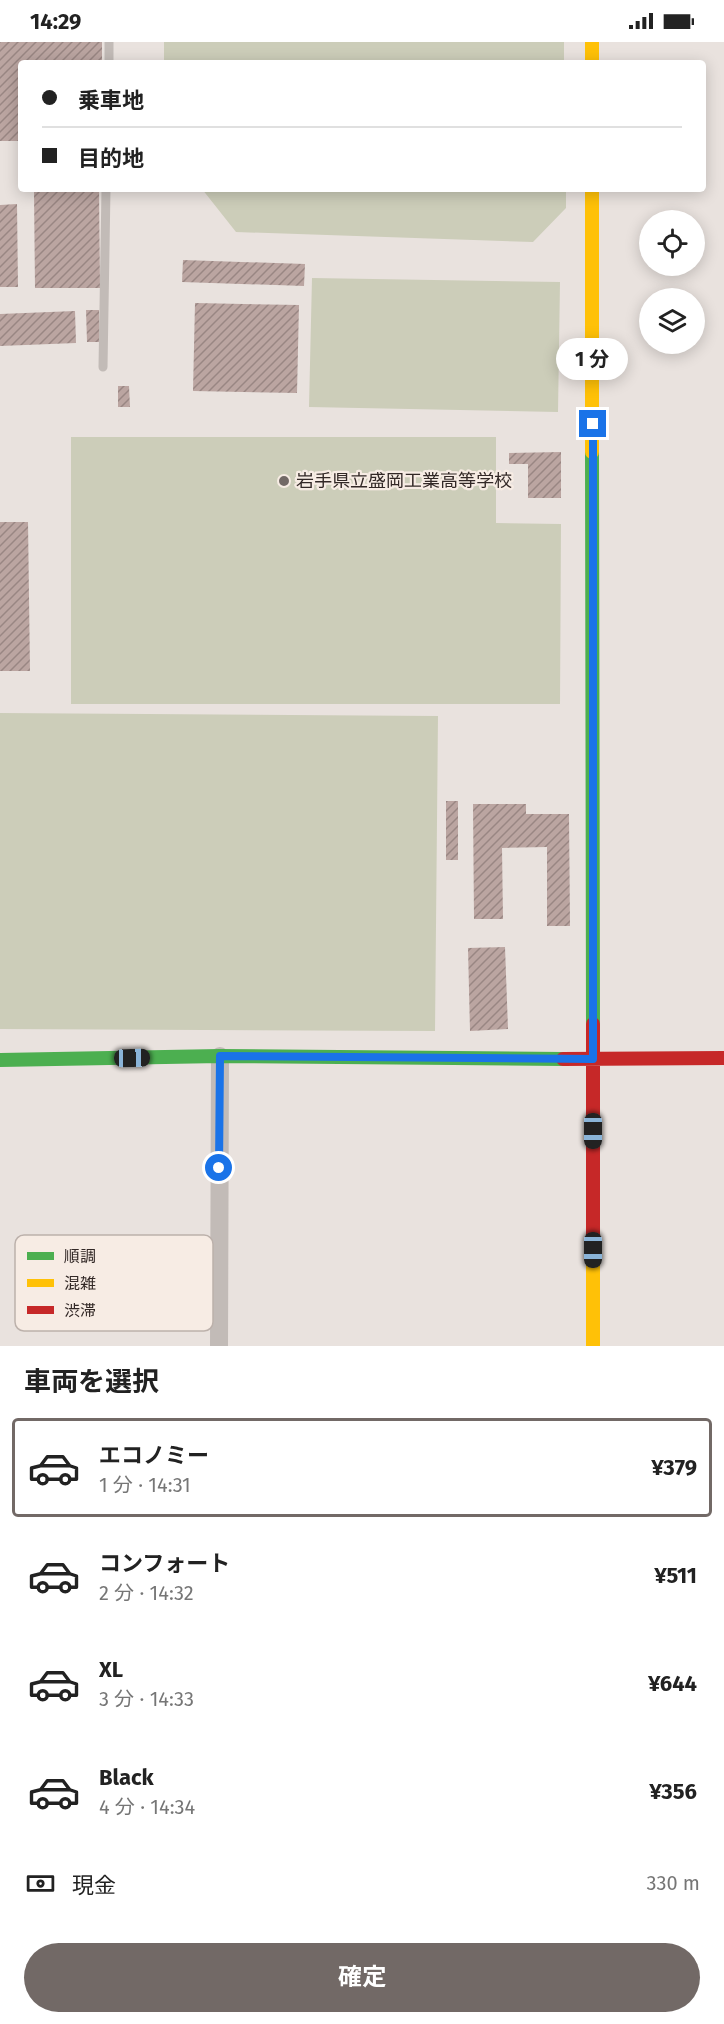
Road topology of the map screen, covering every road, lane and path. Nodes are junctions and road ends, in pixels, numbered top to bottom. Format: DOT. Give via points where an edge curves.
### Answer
graph roads {
  1 [pos="109,42"];
  2 [pos="592,42"];
  3 [pos="109,60"];
  4 [pos="592,60"];
  5 [pos="106,192"];
  6 [pos="592,192"];
  7 [pos="103,368"];
  8 [pos="220,1056"];
  9 [pos="724,1058"];
  10 [pos="593,1059"];
  11 [pos="0,1060"];
  12 [pos="219,1346"];
  13 [pos="593,1346"];
  1 -- 3 [label="lane"];
  2 -- 4 [label="street"];
  5 -- 7 [label="lane"];
  6 -- 10 [label="street"];
  8 -- 10 [label="street"];
  8 -- 11 [label="street"];
  8 -- 12 [label="street"];
  9 -- 10 [label="street"];
  10 -- 13 [label="street"];
}
